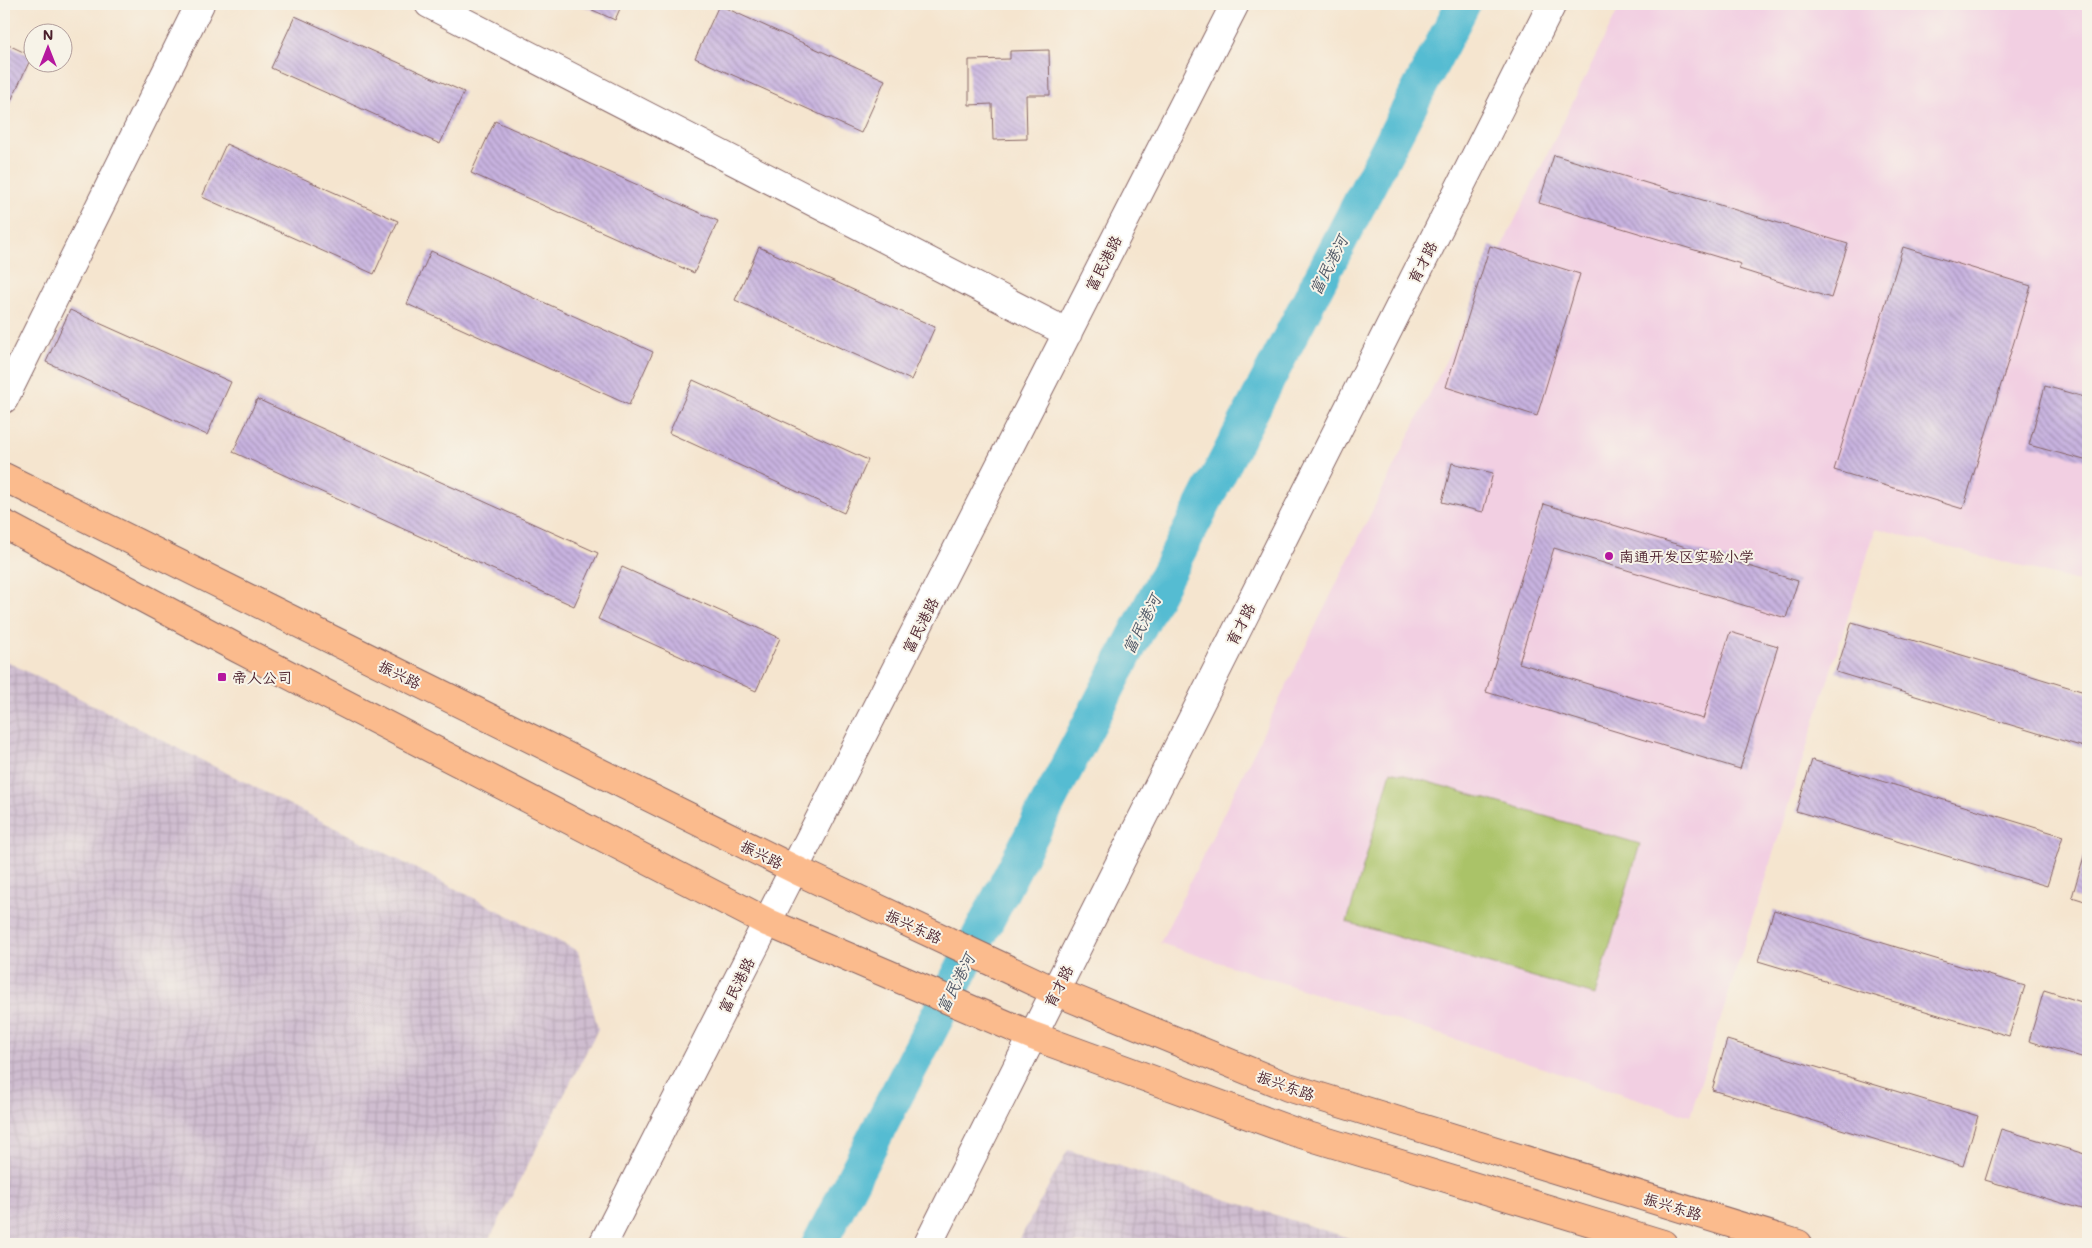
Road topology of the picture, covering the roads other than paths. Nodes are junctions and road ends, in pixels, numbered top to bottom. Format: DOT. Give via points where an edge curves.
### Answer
graph roads {
  1 [pos="200,4"];
  2 [pos="429,4"];
  3 [pos="1235,4"];
  4 [pos="1552,4"];
  5 [pos="1068,333"];
  6 [pos="4,400"];
  7 [pos="4,477"];
  8 [pos="4,524"];
  9 [pos="796,870"];
  10 [pos="769,923"];
  11 [pos="1054,990"];
  12 [pos="1031,1036"];
  13 [pos="603,1244"];
  14 [pos="928,1244"];
  15 [pos="1663,1244"];
  16 [pos="1798,1244"];
  1 -- 6 [label="street"];
  2 -- 5 [label="street"];
  3 -- 5 [label="street, 富民港路"];
  4 -- 11 [label="street, 育才路"];
  5 -- 9 [label="street, 富民港路"];
  7 -- 9 [label="main road, 振兴路"];
  8 -- 10 [label="main road"];
  9 -- 10 [label="street, 富民港路"];
  9 -- 11 [label="main road, 振兴东路"];
  10 -- 12 [label="main road"];
  10 -- 13 [label="street, 富民港路"];
  11 -- 12 [label="street, 育才路"];
  11 -- 16 [label="main road, 振兴东路" via="1288,1087"];
  12 -- 14 [label="street, 育才路"];
  12 -- 15 [label="main road" via="1295,1132"];
}
